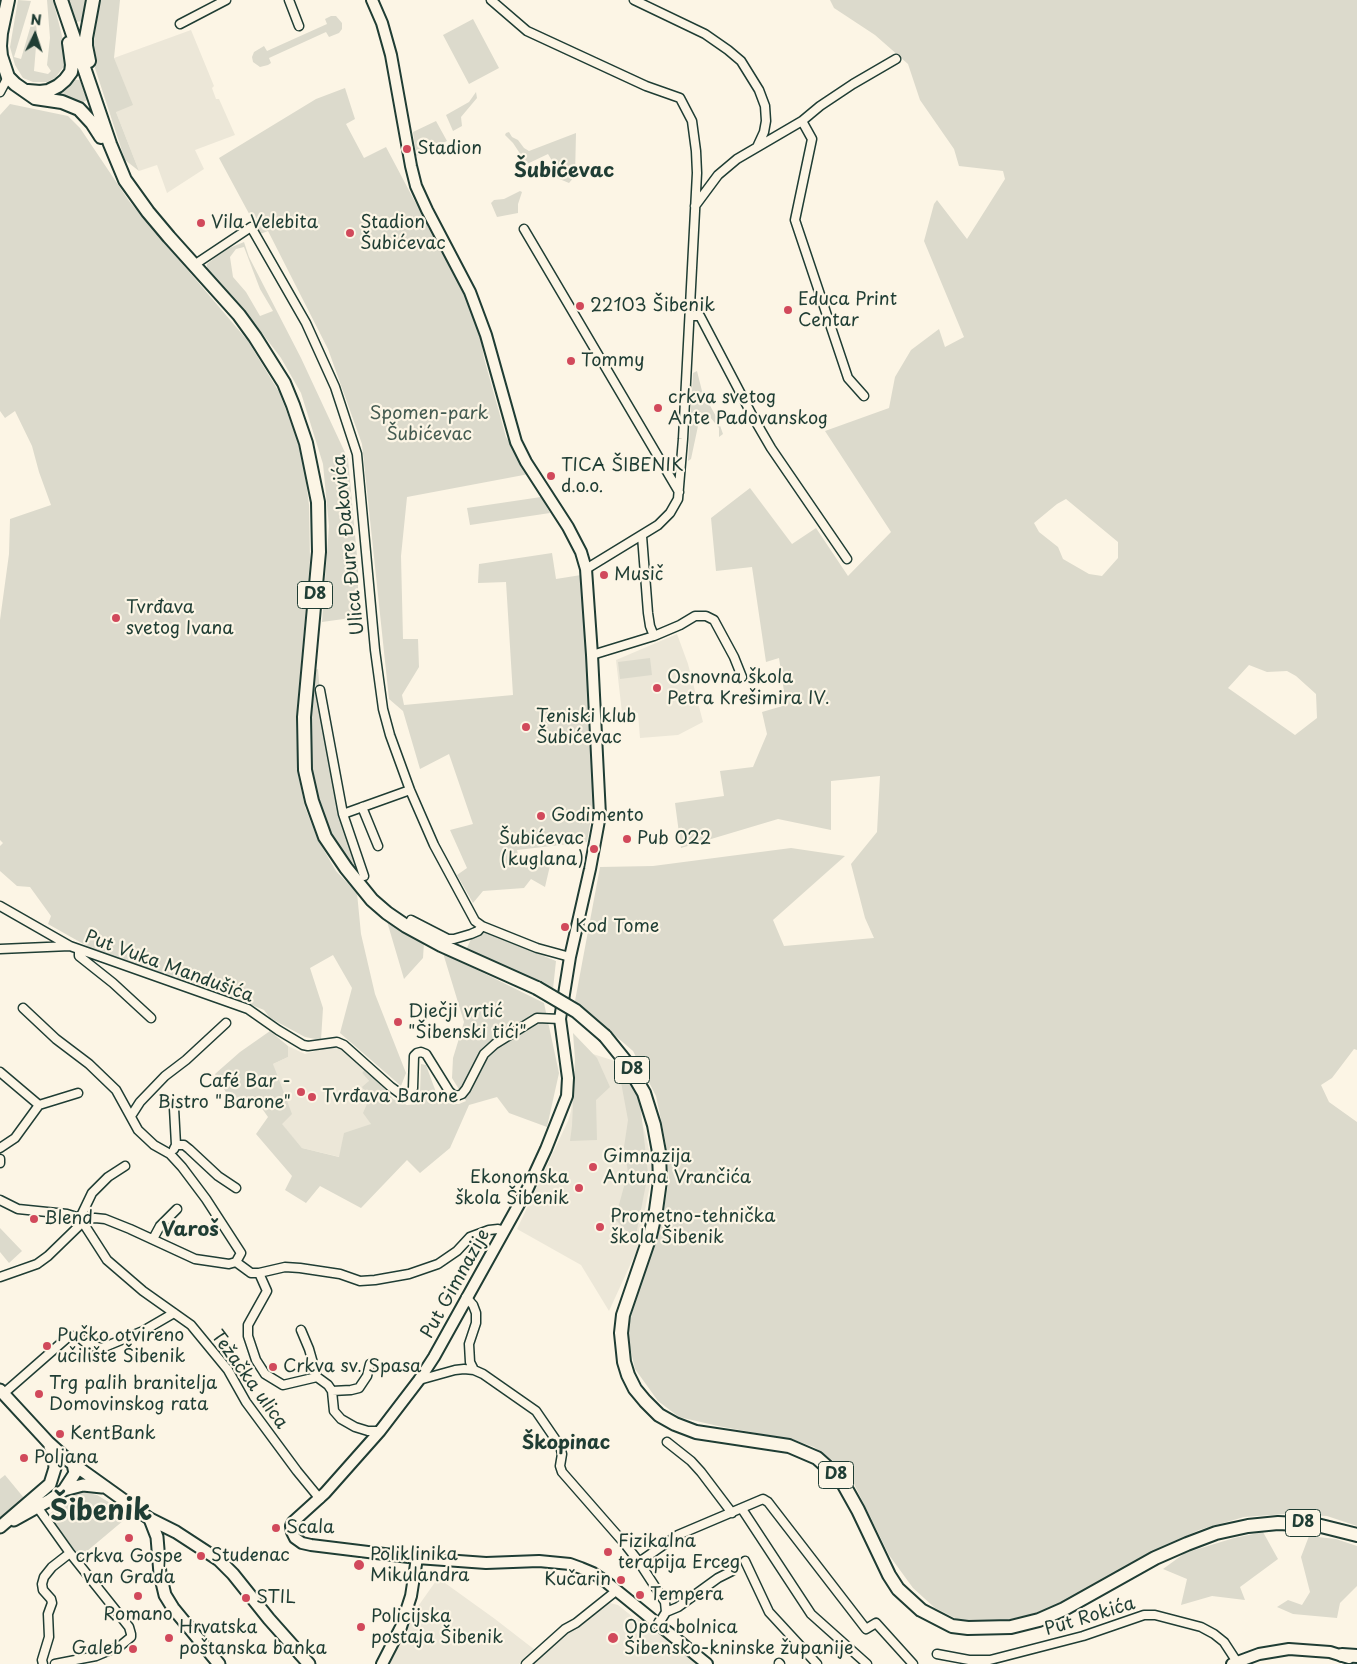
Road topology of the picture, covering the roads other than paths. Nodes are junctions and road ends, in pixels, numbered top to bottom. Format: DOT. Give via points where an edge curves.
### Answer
graph roads {
  1 [pos="8,0"];
  2 [pos="60,0"];
  3 [pos="93,0"];
  4 [pos="289,0"];
  5 [pos="372,0"];
  6 [pos="491,0"];
  7 [pos="634,0"];
  8 [pos="222,1"];
  9 [pos="180,24"];
  10 [pos="299,26"];
  11 [pos="70,28"];
  12 [pos="896,58"];
  13 [pos="8,77"];
  14 [pos="23,90"];
  15 [pos="0,92"];
  16 [pos="93,98"];
  17 [pos="802,121"];
  18 [pos="110,144"];
  19 [pos="758,146"];
  20 [pos="695,206"];
  21 [pos="524,229"];
  22 [pos="194,265"];
  23 [pos="690,316"];
  24 [pos="864,396"];
  25 [pos="679,492"];
  26 [pos="642,536"];
  27 [pos="848,559"];
  28 [pos="586,569"];
  29 [pos="654,636"];
  30 [pos="592,655"];
  31 [pos="742,677"];
  32 [pos="320,690"];
  33 [pos="410,790"];
  34 [pos="362,807"];
  35 [pos="344,814"];
  36 [pos="378,846"];
  37 [pos="364,876"];
  38 [pos="0,906"];
  39 [pos="411,920"];
  40 [pos="482,926"];
  41 [pos="70,946"];
  42 [pos="0,949"];
  43 [pos="79,950"];
  44 [pos="570,957"];
  45 [pos="23,1008"];
  46 [pos="151,1018"];
  47 [pos="560,1019"];
  48 [pos="226,1023"];
  49 [pos="0,1072"];
  50 [pos="78,1093"];
  51 [pos="39,1105"];
  52 [pos="174,1108"];
  53 [pos="132,1116"];
  54 [pos="176,1145"];
  55 [pos="0,1148"];
  56 [pos="170,1154"];
  57 [pos="125,1166"];
  58 [pos="236,1188"];
  59 [pos="0,1200"];
  60 [pos="177,1209"];
  61 [pos="81,1220"];
  62 [pos="504,1231"];
  63 [pos="154,1239"];
  64 [pos="236,1262"];
  65 [pos="259,1273"];
  66 [pos="0,1277"];
  67 [pos="466,1297"];
  68 [pos="174,1313"];
  69 [pos="301,1330"];
  70 [pos="370,1364"];
  71 [pos="474,1370"];
  72 [pos="317,1377"];
  73 [pos="418,1380"];
  74 [pos="332,1391"];
  75 [pos="2,1392"];
  76 [pos="380,1431"];
  77 [pos="48,1442"];
  78 [pos="667,1442"];
  79 [pos="77,1469"];
  80 [pos="50,1484"];
  81 [pos="102,1486"];
  82 [pos="64,1490"];
  83 [pos="320,1499"];
  84 [pos="38,1508"];
  85 [pos="742,1509"];
  86 [pos="732,1513"];
  87 [pos="150,1519"];
  88 [pos="0,1527"];
  89 [pos="174,1531"];
  90 [pos="1357,1535"];
  91 [pos="158,1545"];
  92 [pos="70,1553"];
  93 [pos="417,1558"];
  94 [pos="745,1561"];
  95 [pos="639,1562"];
  96 [pos="732,1571"];
  97 [pos="616,1591"];
  98 [pos="666,1612"];
  99 [pos="658,1625"];
  100 [pos="937,1654"];
  101 [pos="1342,1655"];
  102 [pos="1357,1656"];
  103 [pos="1357,1660"];
  104 [pos="1235,1663"];
  105 [pos="43,1664"];
  106 [pos="55,1664"];
  107 [pos="219,1664"];
  108 [pos="309,1664"];
  109 [pos="382,1664"];
  110 [pos="526,1664"];
  111 [pos="706,1664"];
  112 [pos="817,1664"];
  113 [pos="867,1664"];
  114 [pos="913,1664"];
  1 -- 13 [label="main road" via="0,46"];
  2 -- 11 [label="main road, D8"];
  3 -- 16 [label="main road" via="86,46 94,84"];
  4 -- 10 [label="street"];
  5 -- 28 [label="street, Put Gimnazije" via="390,55 416,186 470,292 486,335 516,442 568,527"];
  6 -- 20 [label="street" via="527,31 646,86 680,98 692,121 696,151"];
  7 -- 19 [label="street" via="705,34 741,61 766,106 764,132"];
  8 -- 9 [label="street"];
  11 -- 14 [label="main road" via="72,65 65,80 40,92"];
  11 -- 16 [label="main road, D8"];
  12 -- 17 [label="street"];
  13 -- 14 [label="main road"];
  13 -- 15 [label="street"];
  14 -- 18 [label="main road" via="35,98 62,102 79,109 101,138"];
  16 -- 18 [label="main road, D8"];
  17 -- 19 [label="street"];
  17 -- 24 [label="street" via="812,139 795,220 848,378"];
  18 -- 22 [label="main road, D8" via="117,165 148,212"];
  19 -- 20 [label="street" via="718,175"];
  20 -- 23 [label="street"];
  21 -- 25 [label="street"];
  22 -- 33 [label="street, Ulica Đure Đakovića" via="251,227 306,323 335,387 357,454 383,709"];
  22 -- 90 [label="main road, D8, bridge" via="239,315 284,383 313,470 318,502 319,552 304,717 305,770 325,837 372,900 387,913 441,945 537,988 576,1011 605,1036 626,1062 644,1093 659,1152 660,1180 650,1236 623,1316 621,1333 628,1375 645,1402 675,1424 696,1432 789,1446 817,1458 844,1485 898,1589 921,1610 952,1626 978,1629 1011,1627 1039,1620 1155,1558 1216,1533 1278,1523 1317,1525"];
  23 -- 25 [label="street"];
  23 -- 27 [label="street" via="700,316 752,417"];
  25 -- 26 [label="street" via="665,519"];
  26 -- 28 [label="street"];
  26 -- 29 [label="street" via="648,613"];
  28 -- 30 [label="street, Put Gimnazije"];
  29 -- 30 [label="street"];
  29 -- 31 [label="street" via="696,616 706,616 714,620"];
  30 -- 44 [label="street, Put Gimnazije" via="600,815"];
  32 -- 35 [label="street"];
  33 -- 34 [label="street"];
  33 -- 40 [label="street, Ulica Đure Đakovića" via="434,845 472,917"];
  34 -- 35 [label="street"];
  34 -- 36 [label="street"];
  35 -- 37 [label="street"];
  38 -- 41 [label="street"];
  39 -- 40 [label="street" via="454,939 478,931"];
  40 -- 44 [label="street"];
  41 -- 42 [label="street, Put Vuka Mandušića"];
  41 -- 43 [label="street, Put Vuka Mandušića"];
  43 -- 46 [label="street" via="79,956"];
  43 -- 47 [label="street, Put Vuka Mandušića" via="248,1009 308,1046 337,1042 344,1045 402,1095 407,1095 413,1088 416,1053 426,1054 449,1091 457,1096 466,1089 484,1054 495,1044 537,1018"];
  44 -- 47 [label="street, Put Gimnazije"];
  45 -- 53 [label="street" via="56,1040 90,1064 116,1090"];
  47 -- 62 [label="street, Put Gimnazije" via="568,1078 567,1096 543,1157"];
  48 -- 53 [label="street" via="165,1076 140,1102"];
  49 -- 51 [label="street"];
  50 -- 51 [label="street"];
  51 -- 55 [label="street" via="15,1138"];
  52 -- 54 [label="street"];
  53 -- 56 [label="street" via="138,1130"];
  54 -- 56 [label="street"];
  54 -- 58 [label="street" via="184,1145"];
  56 -- 64 [label="street" via="196,1184 241,1253"];
  57 -- 61 [label="street" via="92,1193"];
  59 -- 61 [label="street" via="18,1208 67,1214"];
  60 -- 63 [label="street" via="160,1226"];
  61 -- 63 [label="street" via="105,1219"];
  61 -- 66 [label="street" via="48,1256 36,1264"];
  61 -- 68 [label="street, Težačka ulica" via="107,1260"];
  62 -- 65 [label="street" via="480,1232 470,1236 457,1252 438,1264 383,1279 360,1281 340,1274 285,1267"];
  62 -- 67 [label="street, Put Gimnazije"];
  63 -- 64 [label="street" via="195,1259 229,1264"];
  64 -- 65 [label="street" via="251,1273"];
  65 -- 72 [label="street" via="267,1291 248,1325 256,1360 265,1374 283,1385"];
  67 -- 71 [label="street" via="476,1313 469,1344"];
  67 -- 73 [label="street, Put Gimnazije"];
  68 -- 75 [label="street" via="144,1331 102,1348 88,1345 80,1338 67,1338"];
  68 -- 83 [label="street, Težačka ulica" via="191,1325 228,1370 246,1402"];
  69 -- 72 [label="street"];
  70 -- 74 [label="street" via="368,1376 359,1388"];
  71 -- 73 [label="street" via="455,1370"];
  71 -- 95 [label="street" via="536,1411 560,1446 562,1472"];
  72 -- 74 [label="street"];
  73 -- 76 [label="street, Put Gimnazije"];
  74 -- 76 [label="street" via="334,1411 341,1419 368,1431"];
  75 -- 77 [label="main road"];
  76 -- 83 [label="street, Put Gimnazije"];
  77 -- 79 [label="main road"];
  77 -- 80 [label="main road" via="54,1462"];
  78 -- 86 [label="street" via="701,1472"];
  79 -- 80 [label="main road"];
  79 -- 81 [label="main road"];
  79 -- 82 [label="main road"];
  80 -- 88 [label="main road"];
  81 -- 82 [label="main road" via="87,1485"];
  81 -- 87 [label="main road"];
  82 -- 84 [label="main road"];
  83 -- 93 [label="street, Put Gimnazije" via="291,1526 295,1538 302,1543"];
  84 -- 88 [label="main road"];
  84 -- 92 [label="street"];
  85 -- 86 [label="street"];
  85 -- 113 [label="street" via="811,1614"];
  85 -- 114 [label="street" via="759,1500 768,1502 866,1629 876,1623"];
  86 -- 95 [label="street" via="678,1535"];
  87 -- 89 [label="main road"];
  87 -- 91 [label="main road"];
  89 -- 91 [label="main road" via="162,1535"];
  89 -- 108 [label="main road" via="209,1552 228,1570"];
  91 -- 107 [label="main road" via="165,1595"];
  92 -- 105 [label="street" via="52,1567 42,1584 52,1604"];
  92 -- 106 [label="street" via="129,1627 131,1637 120,1646 96,1656"];
  93 -- 97 [label="street" via="486,1564 570,1564 593,1573"];
  93 -- 109 [label="street" via="411,1596 401,1627"];
  94 -- 112 [label="street" via="769,1612"];
  95 -- 98 [label="street" via="665,1602"];
  96 -- 98 [label="street"];
  97 -- 99 [label="street"];
  97 -- 110 [label="street" via="565,1629"];
  98 -- 99 [label="street"];
  99 -- 111 [label="street"];
  100 -- 104 [label="street, Put Rokića" via="990,1660 1083,1636 1144,1615 1155,1615 1201,1627 1214,1634 1224,1642"];
  101 -- 102 [label="main road"];
  101 -- 103 [label="street"];
  101 -- 104 [label="street" via="1289,1649 1259,1654"];
}
